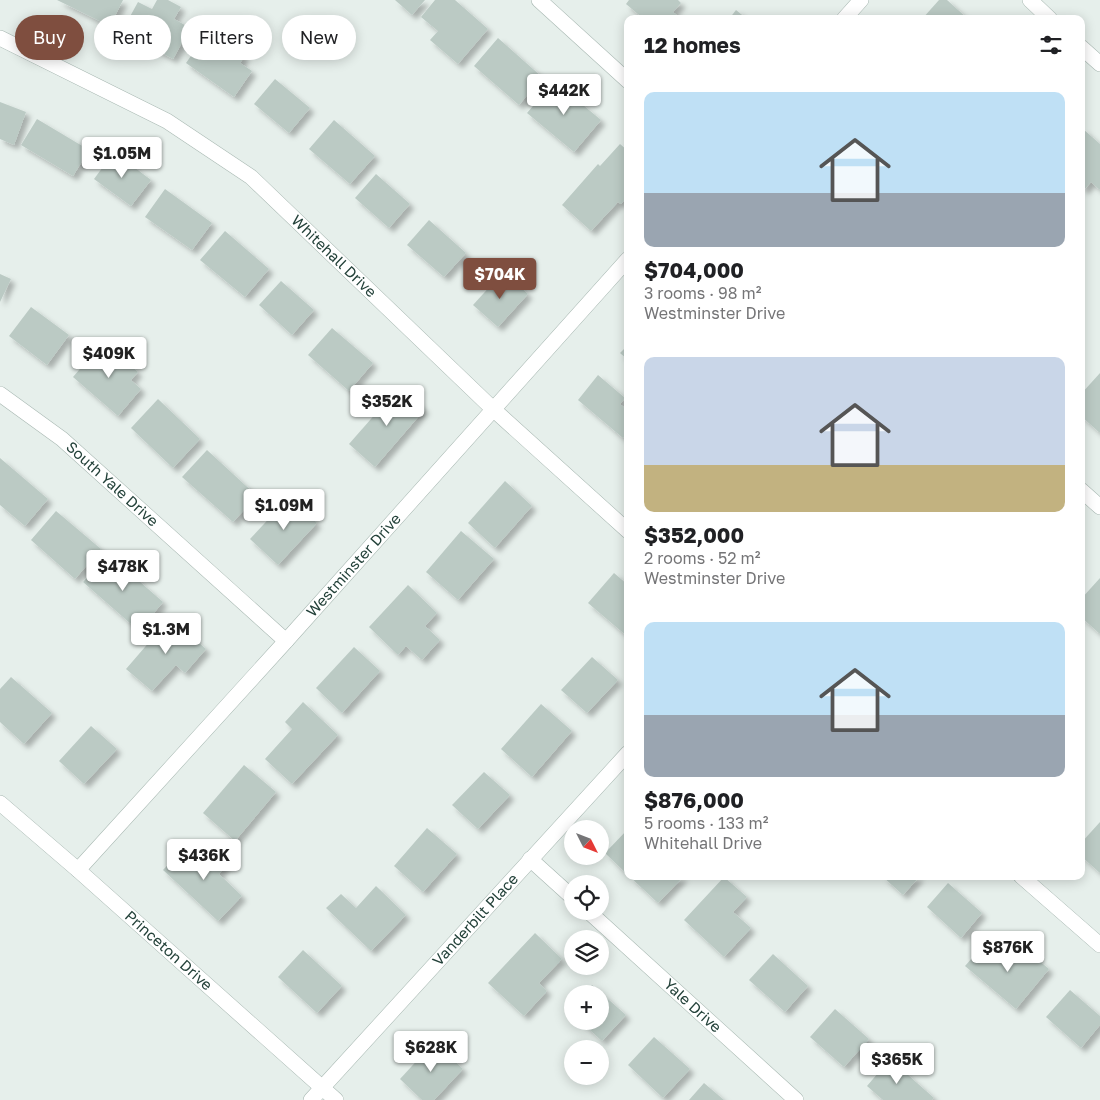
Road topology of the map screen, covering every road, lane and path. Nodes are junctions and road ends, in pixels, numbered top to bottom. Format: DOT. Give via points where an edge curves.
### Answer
graph roads {
  1 [pos="539,0"];
  2 [pos="861,0"];
  3 [pos="1030,0"];
  4 [pos="848,15"];
  5 [pos="1046,15"];
  6 [pos="0,38"];
  7 [pos="1085,51"];
  8 [pos="1100,64"];
  9 [pos="624,76"];
  10 [pos="624,264"];
  11 [pos="0,394"];
  12 [pos="493,409"];
  13 [pos="1085,494"];
  14 [pos="1100,507"];
  15 [pos="624,527"];
  16 [pos="286,641"];
  17 [pos="624,757"];
  18 [pos="0,803"];
  19 [pos="530,858"];
  20 [pos="78,870"];
  21 [pos="1026,880"];
  22 [pos="564,890"];
  23 [pos="598,920"];
  24 [pos="1100,945"];
  25 [pos="322,1086"];
  26 [pos="310,1100"];
  27 [pos="336,1100"];
  28 [pos="796,1100"];
  1 -- 9 [label="street"];
  2 -- 4 [label="street"];
  3 -- 5 [label="street"];
  6 -- 12 [label="street, Whitehall Drive" via="167,121 251,178"];
  7 -- 8 [label="street"];
  10 -- 12 [label="street, Westminster Drive"];
  11 -- 16 [label="street, South Yale Drive" via="62,439"];
  12 -- 15 [label="street, Whitehall Drive"];
  12 -- 16 [label="street, Westminster Drive"];
  13 -- 14 [label="street"];
  16 -- 20 [label="street, Westminster Drive"];
  17 -- 19 [label="street, Vanderbilt Place"];
  18 -- 20 [label="street, Princeton Drive"];
  19 -- 22 [label="street"];
  19 -- 25 [label="street, Vanderbilt Place"];
  20 -- 25 [label="street, Princeton Drive"];
  21 -- 24 [label="street"];
  23 -- 28 [label="street, Yale Drive"];
  25 -- 26 [label="street, Vanderbilt Place"];
  25 -- 27 [label="street, Princeton Drive"];
}
